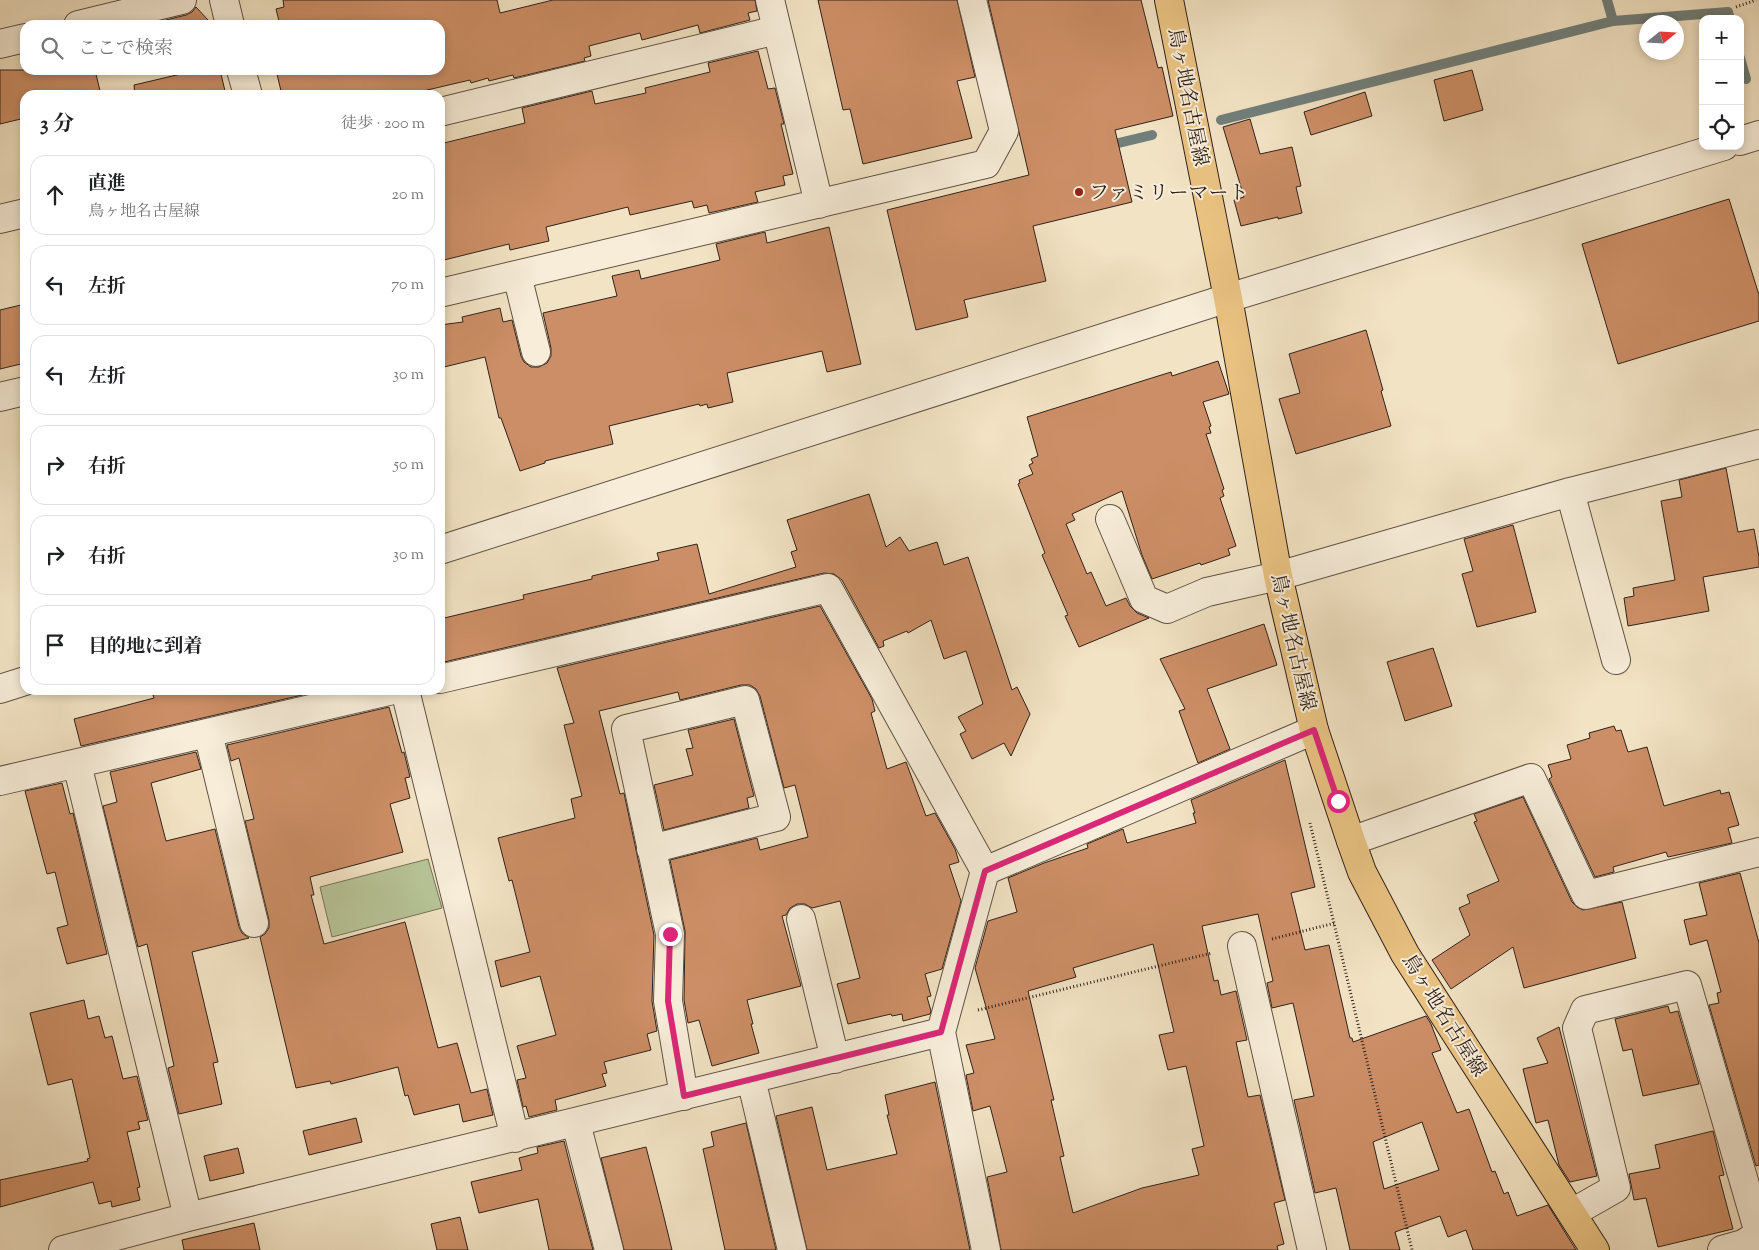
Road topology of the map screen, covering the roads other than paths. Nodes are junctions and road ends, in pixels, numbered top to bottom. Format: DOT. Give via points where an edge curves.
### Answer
graph roads {
  1 [pos="182,0"];
  2 [pos="224,0"];
  3 [pos="770,0"];
  4 [pos="972,0"];
  5 [pos="1169,0"];
  6 [pos="132,6"];
  7 [pos="92,20"];
  8 [pos="229,20"];
  9 [pos="777,30"];
  10 [pos="20,39"];
  11 [pos="0,44"];
  12 [pos="243,75"];
  13 [pos="247,90"];
  14 [pos="445,111"];
  15 [pos="1759,135"];
  16 [pos="1744,140"];
  17 [pos="1711,150"];
  18 [pos="819,204"];
  19 [pos="20,214"];
  20 [pos="0,219"];
  21 [pos="517,275"];
  22 [pos="445,292"];
  23 [pos="1228,298"];
  24 [pos="536,352"];
  25 [pos="20,393"];
  26 [pos="0,397"];
  27 [pos="1759,444"];
  28 [pos="1570,492"];
  29 [pos="1110,519"];
  30 [pos="445,548"];
  31 [pos="1278,576"];
  32 [pos="1616,660"];
  33 [pos="445,678"];
  34 [pos="20,683"];
  35 [pos="0,689"];
  36 [pos="371,695"];
  37 [pos="406,695"];
  38 [pos="1314,730"];
  39 [pos="208,733"];
  40 [pos="78,764"];
  41 [pos="0,781"];
  42 [pos="1351,841"];
  43 [pos="651,849"];
  44 [pos="1759,852"];
  45 [pos="985,871"];
  46 [pos="801,919"];
  47 [pos="254,923"];
  48 [pos="1242,946"];
  49 [pos="943,1025"];
  50 [pos="835,1059"];
  51 [pos="751,1079"];
  52 [pos="684,1096"];
  53 [pos="576,1123"];
  54 [pos="515,1138"];
  55 [pos="1572,1213"];
  56 [pos="188,1218"];
  57 [pos="1759,1234"];
  58 [pos="63,1250"];
  59 [pos="610,1250"];
  60 [pos="792,1250"];
  61 [pos="986,1250"];
  62 [pos="1312,1250"];
  63 [pos="1595,1250"];
  64 [pos="1722,1250"];
  1 -- 6 [label="street"];
  2 -- 8 [label="street"];
  3 -- 9 [label="street"];
  4 -- 18 [label="street" via="1004,131 986,164"];
  5 -- 23 [label="main road, 鳥ヶ地名古屋線"];
  6 -- 7 [label="street"];
  9 -- 14 [label="street"];
  9 -- 18 [label="street"];
  10 -- 11 [label="street"];
  12 -- 13 [label="street"];
  15 -- 16 [label="street"];
  17 -- 23 [label="street"];
  18 -- 21 [label="street"];
  19 -- 20 [label="street"];
  21 -- 22 [label="street"];
  21 -- 24 [label="street"];
  23 -- 30 [label="street"];
  23 -- 31 [label="main road, 鳥ヶ地名古屋線"];
  25 -- 26 [label="street"];
  27 -- 28 [label="street"];
  28 -- 31 [label="street"];
  28 -- 32 [label="street"];
  29 -- 31 [label="street" via="1144,599 1167,609 1207,592"];
  31 -- 38 [label="main road, 鳥ヶ地名古屋線"];
  33 -- 45 [label="street" via="828,588"];
  34 -- 35 [label="street"];
  36 -- 39 [label="street"];
  37 -- 54 [label="street"];
  38 -- 42 [label="main road, 鳥ヶ地名古屋線"];
  38 -- 45 [label="street"];
  39 -- 40 [label="street"];
  39 -- 47 [label="street"];
  40 -- 41 [label="street"];
  40 -- 56 [label="street"];
  42 -- 44 [label="street" via="1531,778 1586,894"];
  42 -- 55 [label="main road, 鳥ヶ地名古屋線" via="1362,872 1405,954"];
  43 -- 43 [label="street" via="776,817 745,700 626,729"];
  43 -- 52 [label="street" via="670,934 668,1001"];
  45 -- 49 [label="street"];
  46 -- 50 [label="street"];
  48 -- 62 [label="street"];
  49 -- 50 [label="street"];
  49 -- 61 [label="street"];
  50 -- 51 [label="street"];
  51 -- 52 [label="street"];
  51 -- 60 [label="street"];
  52 -- 53 [label="street"];
  53 -- 54 [label="street"];
  53 -- 59 [label="street"];
  54 -- 56 [label="street"];
  55 -- 57 [label="street" via="1616,1188 1576,1028 1585,1010 1687,985"];
  55 -- 63 [label="main road, 鳥ヶ地名古屋線"];
  56 -- 58 [label="street"];
  57 -- 64 [label="street" via="1743,1244"];
}
